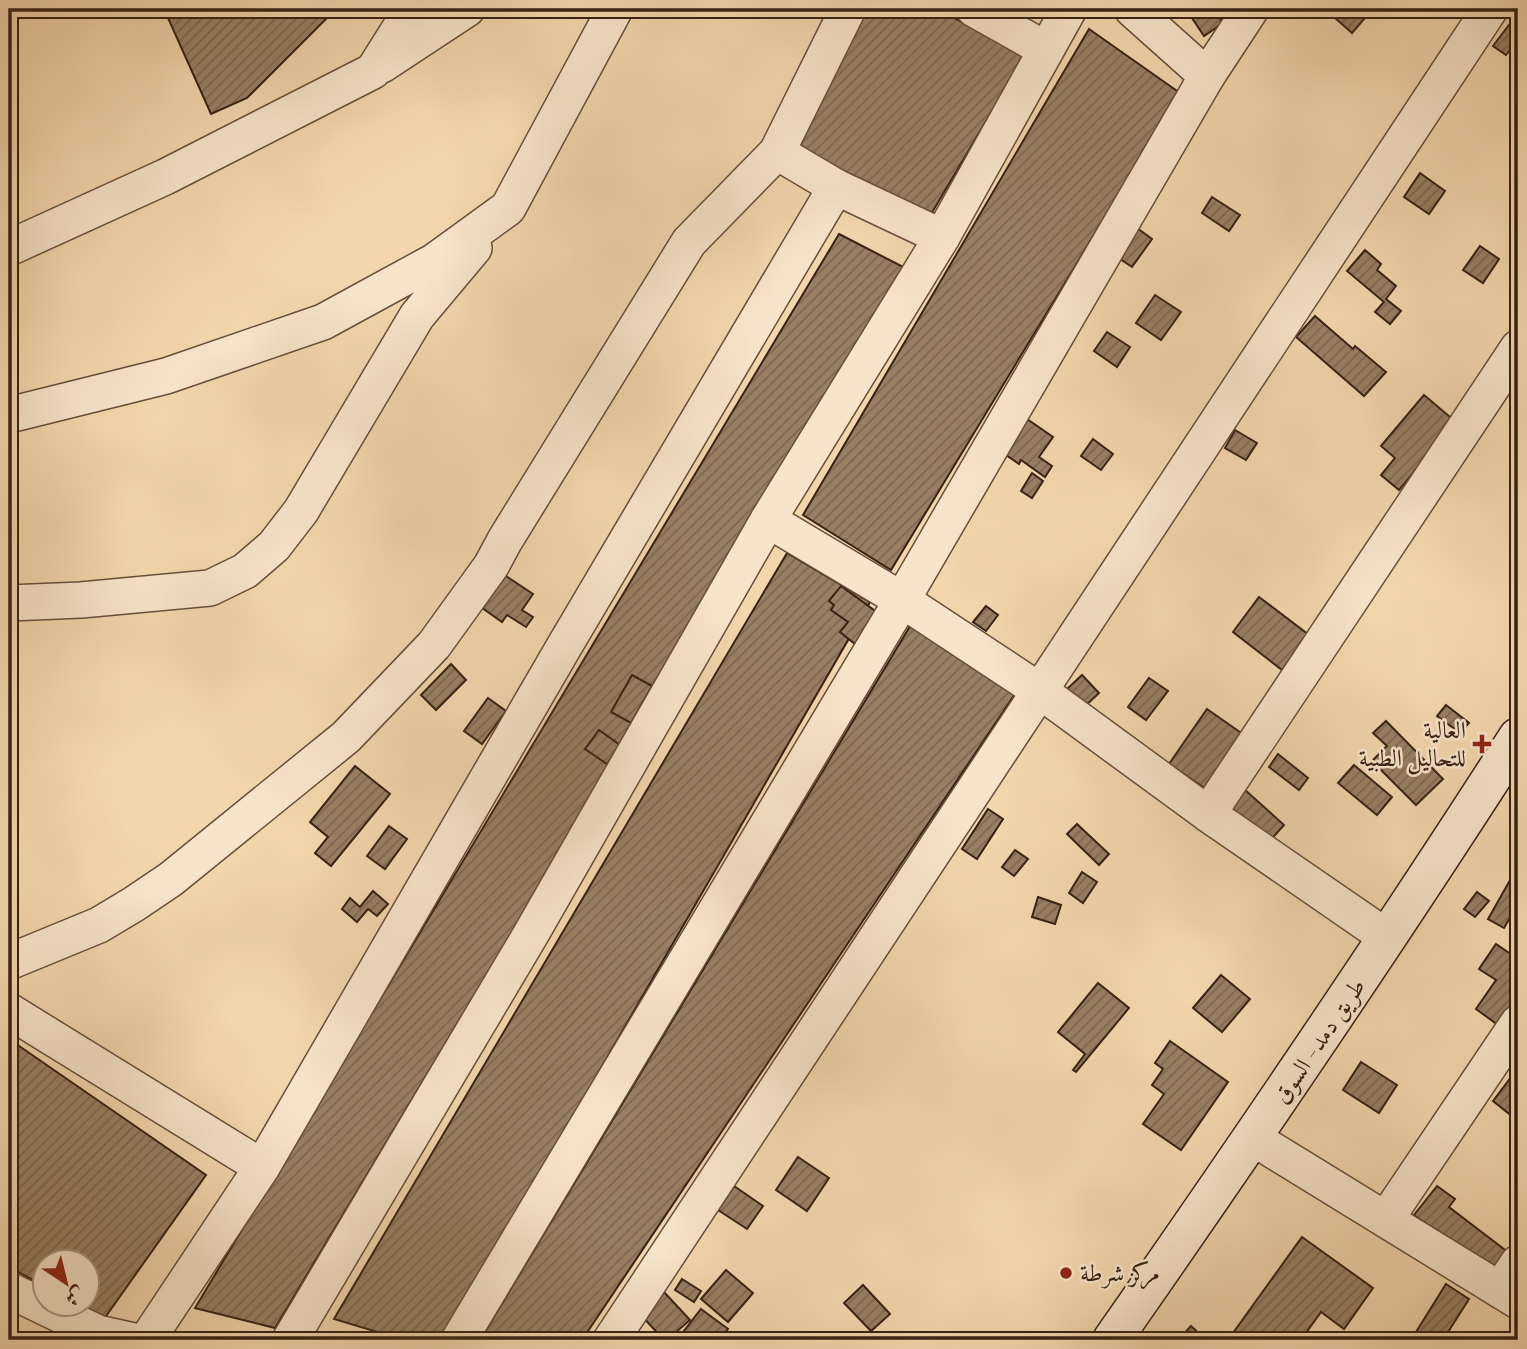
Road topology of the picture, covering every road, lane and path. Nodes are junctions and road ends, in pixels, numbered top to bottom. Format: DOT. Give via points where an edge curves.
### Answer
graph roads {
  1 [pos="412,9"];
  2 [pos="467,9"];
  3 [pos="615,9"];
  4 [pos="848,9"];
  5 [pos="974,9"];
  6 [pos="1069,9"];
  7 [pos="1132,9"];
  8 [pos="1251,9"];
  9 [pos="1490,9"];
  10 [pos="1045,49"];
  11 [pos="373,71"];
  12 [pos="1207,76"];
  13 [pos="777,152"];
  14 [pos="836,187"];
  15 [pos="508,208"];
  16 [pos="942,237"];
  17 [pos="9,248"];
  18 [pos="1518,348"];
  19 [pos="9,415"];
  20 [pos="768,520"];
  21 [pos="902,600"];
  22 [pos="9,603"];
  23 [pos="1040,691"];
  24 [pos="1518,737"];
  25 [pos="1208,814"];
  26 [pos="1388,938"];
  27 [pos="9,962"];
  28 [pos="9,1011"];
  29 [pos="1518,1023"];
  30 [pos="1253,1138"];
  31 [pos="262,1167"];
  32 [pos="1386,1219"];
  33 [pos="1512,1285"];
  34 [pos="9,1290"];
  35 [pos="108,1338"];
  36 [pos="147,1340"];
  37 [pos="290,1340"];
  38 [pos="459,1340"];
  39 [pos="611,1340"];
  40 [pos="1112,1340"];
  1 -- 11 [label="street"];
  2 -- 11 [label="street"];
  3 -- 15 [label="street"];
  4 -- 13 [label="street"];
  5 -- 10 [label="street"];
  6 -- 10 [label="street"];
  7 -- 12 [label="street"];
  8 -- 12 [label="street"];
  9 -- 23 [label="street"];
  10 -- 16 [label="street"];
  11 -- 17 [label="street" via="178,171"];
  12 -- 21 [label="street"];
  13 -- 14 [label="street"];
  13 -- 27 [label="street" via="689,242 491,566 407,676 346,737 171,879 99,925"];
  14 -- 16 [label="street"];
  14 -- 31 [label="street"];
  15 -- 19 [label="street" via="435,261 323,322 166,376"];
  15 -- 22 [label="street" via="417,316 301,511 274,546 245,571 210,588"];
  16 -- 20 [label="street"];
  18 -- 25 [label="street"];
  20 -- 21 [label="street"];
  20 -- 37 [label="street" via="531,934"];
  21 -- 23 [label="street"];
  21 -- 38 [label="street"];
  23 -- 25 [label="street"];
  23 -- 39 [label="street"];
  24 -- 26 [label="main road, طريق دمد - السوق"];
  25 -- 26 [label="street"];
  26 -- 30 [label="main road, طريق دمد - السوق"];
  28 -- 31 [label="street"];
  29 -- 32 [label="street"];
  30 -- 32 [label="street"];
  30 -- 40 [label="main road, طريق دمد - السوق"];
  31 -- 36 [label="street"];
  32 -- 33 [label="street"];
  34 -- 35 [label="street"];
}
